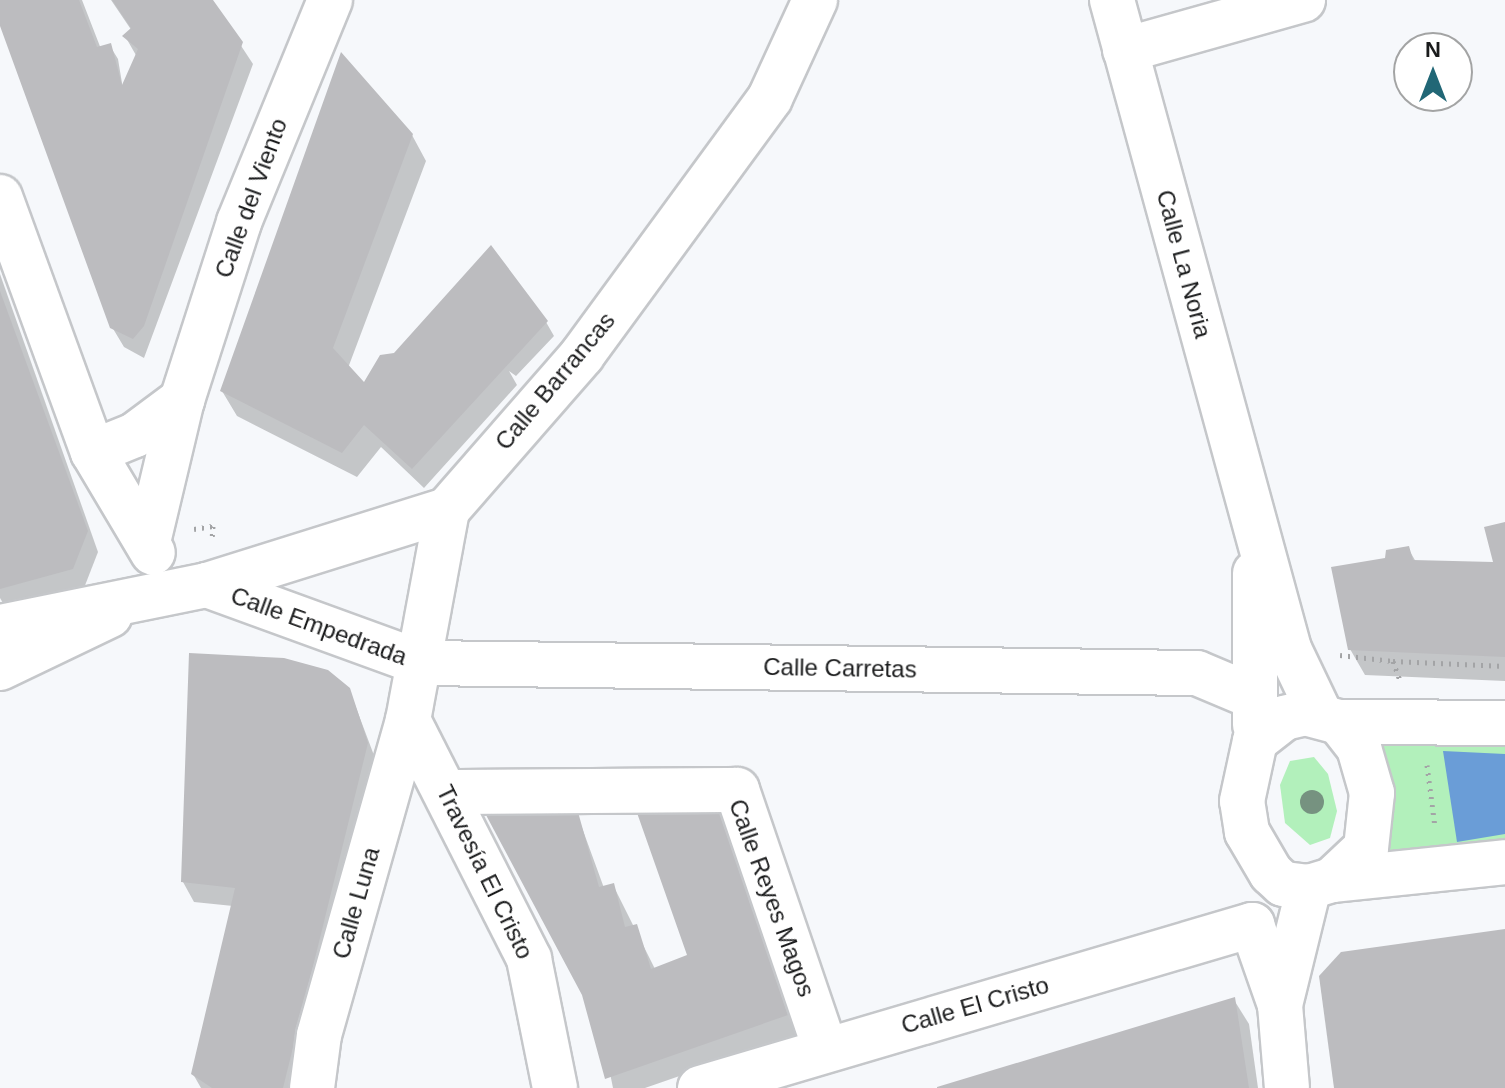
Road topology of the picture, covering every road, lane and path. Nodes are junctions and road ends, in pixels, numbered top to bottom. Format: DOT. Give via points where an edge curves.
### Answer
graph roads {
  1 [pos="815,0"];
  2 [pos="1112,0"];
  3 [pos="1303,0"];
  4 [pos="322,4"];
  5 [pos="1125,50"];
  6 [pos="0,197"];
  7 [pos="182,400"];
  8 [pos="93,452"];
  9 [pos="447,510"];
  10 [pos="1256,527"];
  11 [pos="149,538"];
  12 [pos="207,585"];
  13 [pos="163,590"];
  14 [pos="0,627"];
  15 [pos="1393,661"];
  16 [pos="421,663"];
  17 [pos="1505,666"];
  18 [pos="0,668"];
  19 [pos="1254,697"];
  20 [pos="1330,719"];
  21 [pos="408,720"];
  22 [pos="1505,723"];
  23 [pos="1255,741"];
  24 [pos="447,792"];
  25 [pos="1505,862"];
  26 [pos="1308,884"];
  27 [pos="1252,925"];
  28 [pos="1280,1005"];
  29 [pos="825,1049"];
  30 [pos="312,1088"];
  31 [pos="555,1088"];
  32 [pos="700,1088"];
  33 [pos="1287,1088"];
  1 -- 9 [label="street, Calle Barrancas" via="770,98 582,355"];
  2 -- 5 [label="street, Calle La Noria"];
  3 -- 5 [label="street"];
  4 -- 7 [label="street, Calle del Viento" via="239,222"];
  5 -- 10 [label="street, Calle La Noria"];
  6 -- 8 [label="street"];
  7 -- 8 [label="street" via="135,435"];
  7 -- 11 [label="street, Calle del Viento"];
  8 -- 11 [label="street"];
  9 -- 12 [label="street"];
  9 -- 16 [label="street, Calle Empedrada"];
  10 -- 19 [label="street, Calle La Noria"];
  10 -- 20 [label="street, Calle La Noria" via="1289,649"];
  11 -- 13 [label="street"];
  12 -- 13 [label="street"];
  12 -- 16 [label="street, Calle Empedrada"];
  13 -- 14 [label="street"];
  13 -- 18 [label="street"];
  15 -- 17 [label="path"];
  16 -- 19 [label="street, Calle Carretas" via="1197,673"];
  16 -- 21 [label="street"];
  19 -- 23 [label="street, Calle La Noria"];
  20 -- 22 [label="street"];
  20 -- 23 [label="street" via="1284,718"];
  20 -- 26 [label="street" via="1367,767 1373,824 1366,848"];
  21 -- 24 [label="street, Travesía El Cristo"];
  21 -- 30 [label="street, Calle Luna" via="319,1035"];
  23 -- 26 [label="street" via="1245,768 1247,832"];
  24 -- 29 [label="street, Calle Reyes Magos" via="737,790"];
  24 -- 31 [label="street, Travesía El Cristo" via="529,959"];
  25 -- 26 [label="street"];
  26 -- 27 [label="street"];
  26 -- 28 [label="street"];
  27 -- 28 [label="street"];
  27 -- 29 [label="street, Calle El Cristo"];
  28 -- 33 [label="street"];
  29 -- 32 [label="street, Calle El Cristo"];
}
